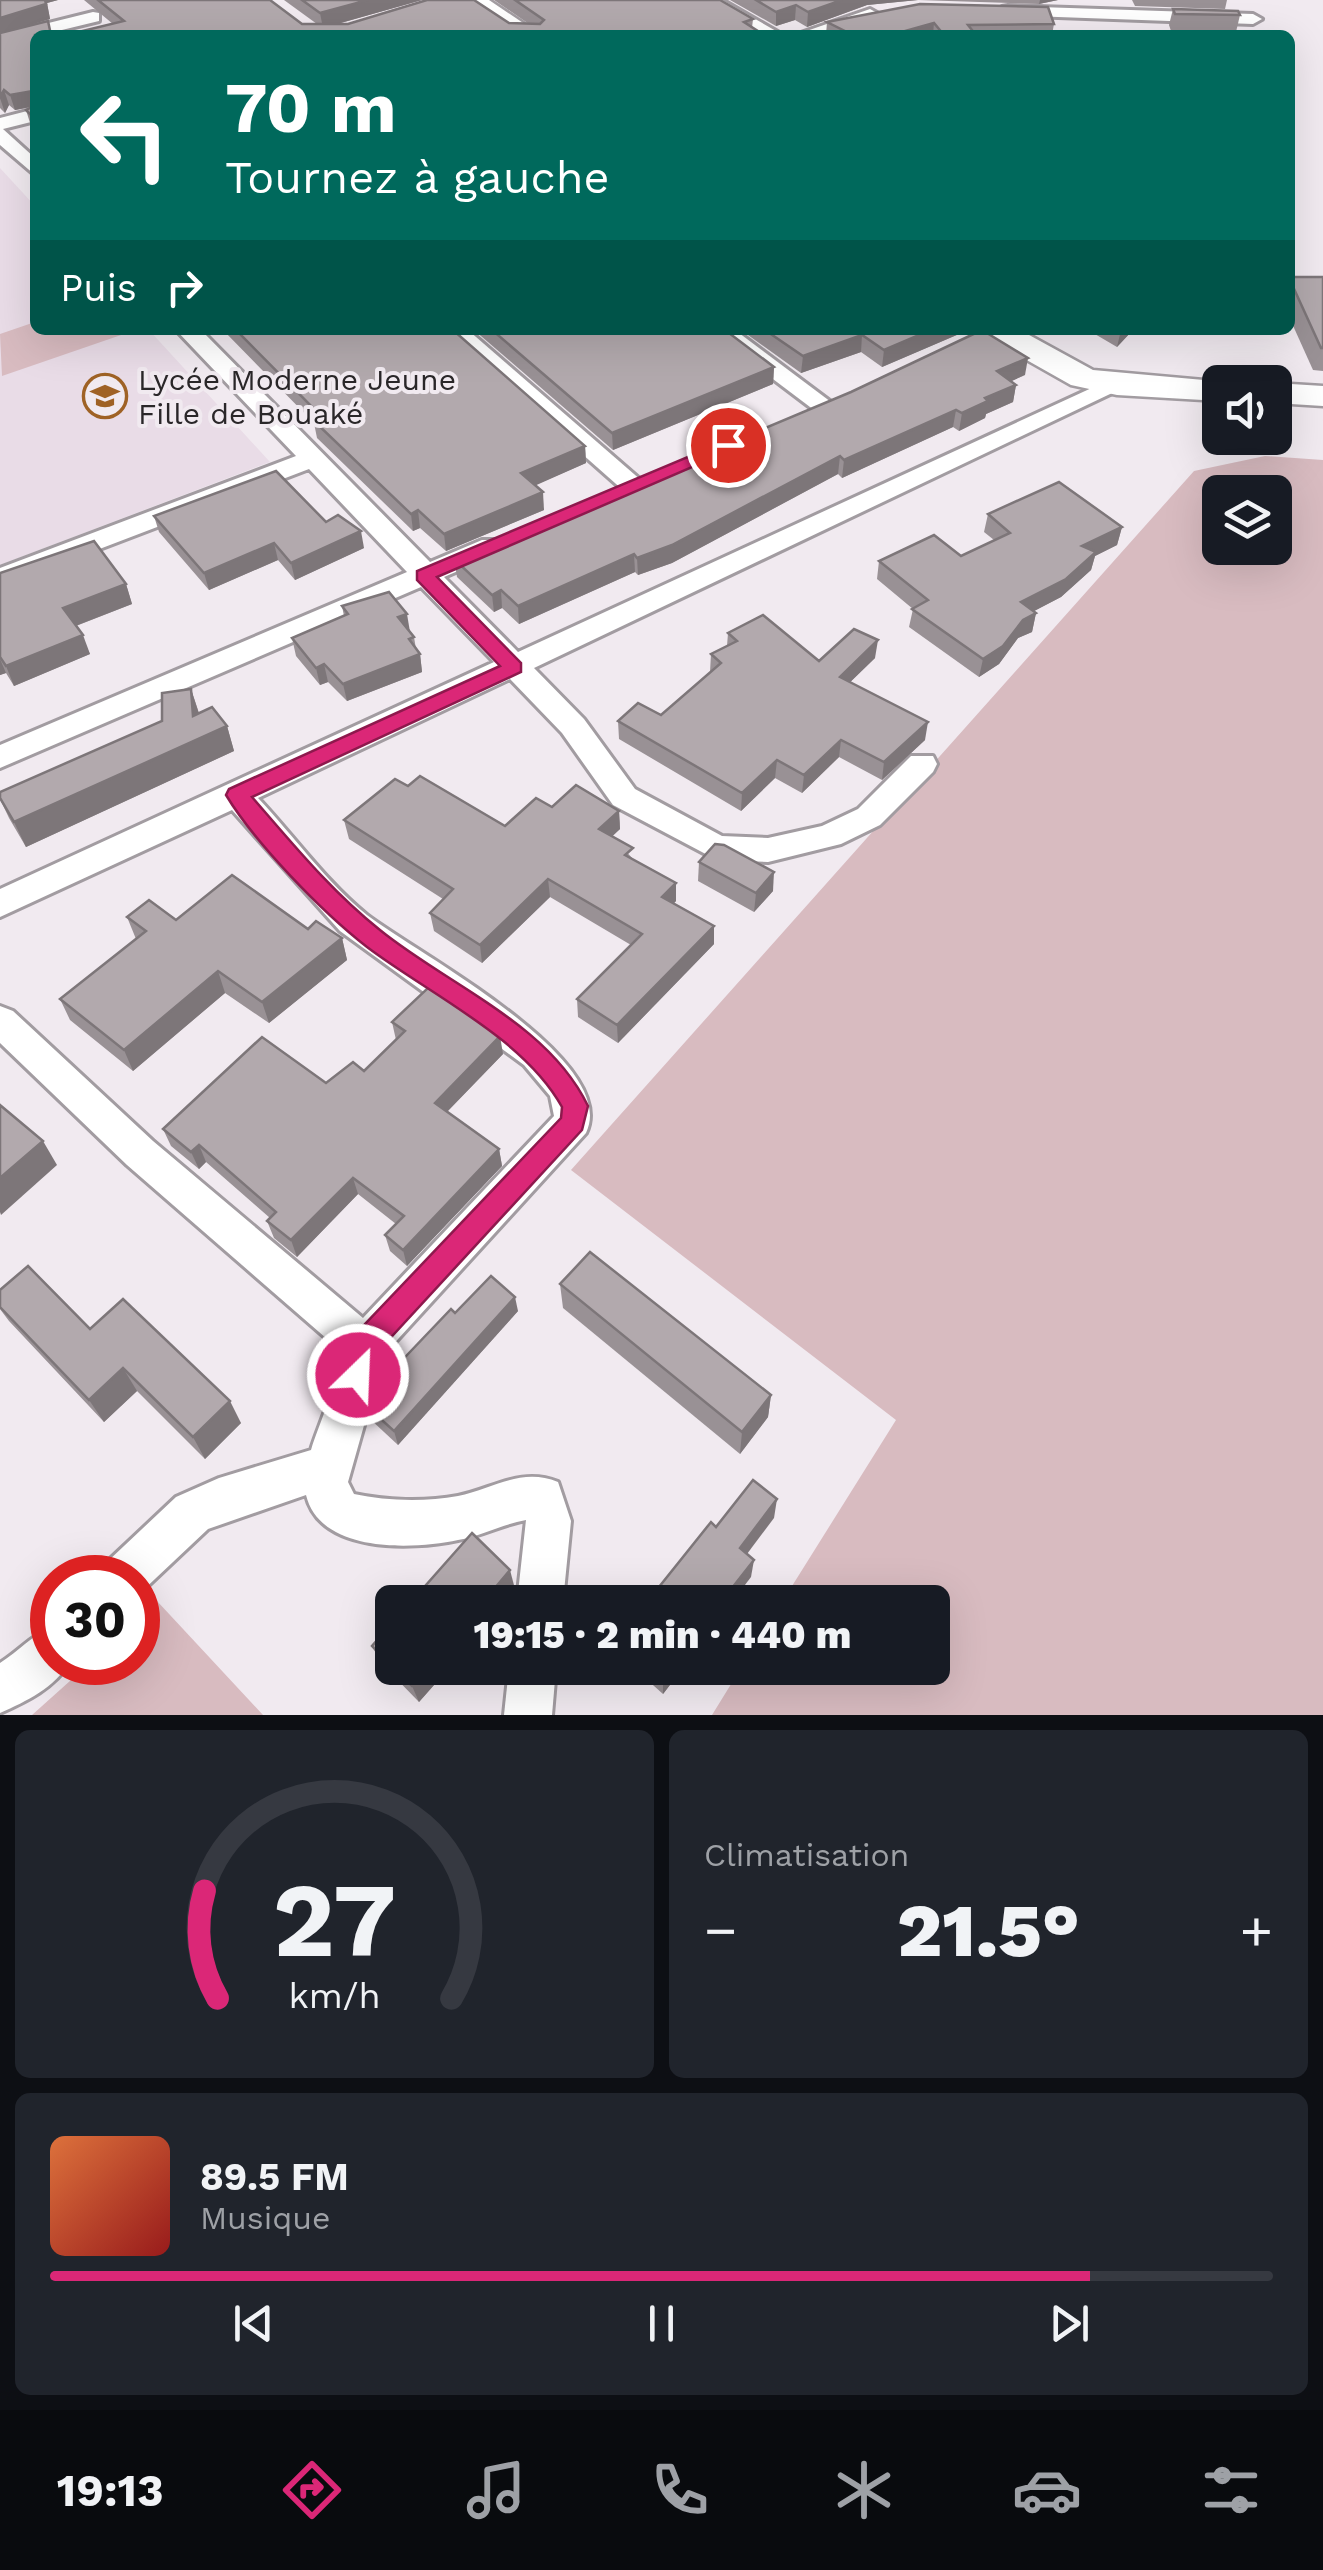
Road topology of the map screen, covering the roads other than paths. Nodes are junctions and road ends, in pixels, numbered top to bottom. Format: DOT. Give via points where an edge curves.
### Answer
graph roads {
  1 [pos="73,0"];
  2 [pos="472,0"];
  3 [pos="710,0"];
  4 [pos="1243,0"];
  5 [pos="1111,7"];
  6 [pos="884,11"];
  7 [pos="996,11"];
  8 [pos="1258,27"];
  9 [pos="54,30"];
  10 [pos="520,30"];
  11 [pos="765,30"];
  12 [pos="821,30"];
  13 [pos="30,34"];
  14 [pos="0,40"];
  15 [pos="30,116"];
  16 [pos="0,124"];
  17 [pos="0,134"];
  18 [pos="30,164"];
  19 [pos="193,335"];
  20 [pos="460,335"];
  21 [pos="728,335"];
  22 [pos="995,335"];
  23 [pos="1116,386"];
  24 [pos="1202,389"];
  25 [pos="1292,394"];
  26 [pos="1323,396"];
  27 [pos="788,420"];
  28 [pos="312,459"];
  29 [pos="598,500"];
  30 [pos="511,538"];
  31 [pos="424,576"];
  32 [pos="0,578"];
  33 [pos="514,668"];
  34 [pos="0,757"];
  35 [pos="922,764"];
  36 [pos="237,795"];
  37 [pos="0,904"];
  38 [pos="0,1021"];
  39 [pos="357,1353"];
  40 [pos="326,1468"];
  41 [pos="148,1555"];
  42 [pos="542,1585"];
  43 [pos="30,1672"];
  44 [pos="531,1685"];
  45 [pos="0,1689"];
  46 [pos="528,1715"];
  1 -- 9 [label="street" via="98,22"];
  2 -- 10 [label="street"];
  3 -- 11 [label="street"];
  4 -- 8 [label="street"];
  5 -- 7 [label="street"];
  5 -- 8 [label="street"];
  6 -- 12 [label="street"];
  13 -- 14 [label="street"];
  15 -- 16 [label="street"];
  17 -- 18 [label="street"];
  19 -- 28 [label="street"];
  20 -- 29 [label="street" via="642,482"];
  21 -- 27 [label="street" via="832,401"];
  22 -- 23 [label="street" via="1054,366"];
  23 -- 24 [label="street"];
  23 -- 33 [label="street"];
  25 -- 26 [label="street"];
  28 -- 31 [label="street"];
  28 -- 32 [label="street"];
  30 -- 31 [label="street"];
  31 -- 33 [label="street"];
  31 -- 34 [label="street"];
  33 -- 35 [label="street" via="573,726 624,796 717,848 768,850 830,836 868,817"];
  33 -- 36 [label="street"];
  36 -- 37 [label="street"];
  36 -- 39 [label="street" via="342,912 537,1054 575,1106 573,1122"];
  38 -- 39 [label="street" via="140,1153 351,1334"];
  39 -- 40 [label="street" via="358,1375"];
  40 -- 41 [label="street" via="192,1513"];
  40 -- 42 [label="street" via="333,1507 350,1518 439,1521 542,1498 549,1521"];
  43 -- 45 [label="street"];
  44 -- 46 [label="street"];
}
